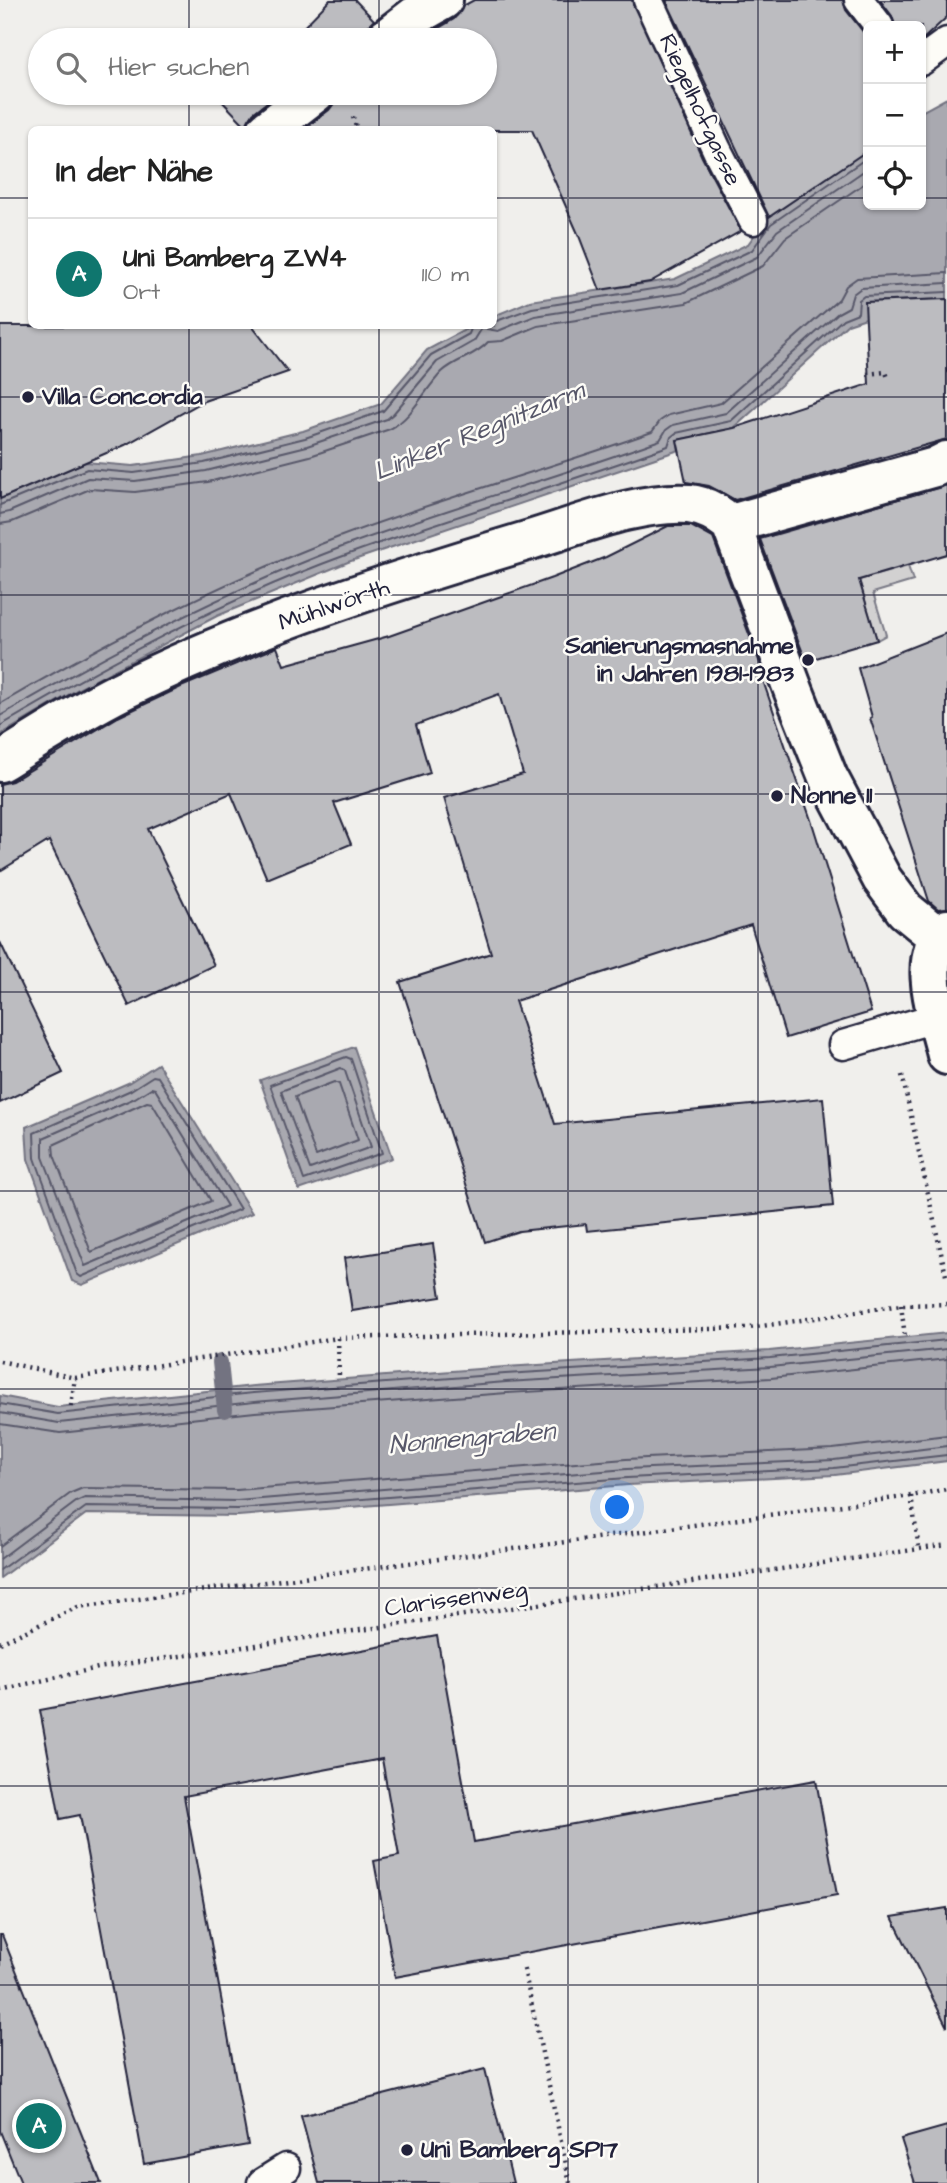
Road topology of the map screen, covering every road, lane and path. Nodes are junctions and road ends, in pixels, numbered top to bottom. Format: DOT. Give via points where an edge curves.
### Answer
graph roads {
  1 [pos="648,0"];
  2 [pos="859,0"];
  3 [pos="421,5"];
  4 [pos="875,21"];
  5 [pos="397,28"];
  6 [pos="947,42"];
  7 [pos="926,57"];
  8 [pos="299,105"];
  9 [pos="272,126"];
  10 [pos="754,220"];
  11 [pos="867,374"];
  12 [pos="888,378"];
  13 [pos="947,461"];
  14 [pos="732,524"];
  15 [pos="0,762"];
  16 [pos="942,933"];
  17 [pos="938,1017"];
  18 [pos="893,1030"];
  19 [pos="842,1045"];
  20 [pos="947,1055"];
  21 [pos="947,1280"];
  22 [pos="947,1304"];
  23 [pos="901,1305"];
  24 [pos="905,1337"];
  25 [pos="338,1338"];
  26 [pos="0,1361"];
  27 [pos="75,1378"];
  28 [pos="339,1379"];
  29 [pos="71,1406"];
  30 [pos="947,1489"];
  31 [pos="911,1496"];
  32 [pos="947,1545"];
  33 [pos="919,1549"];
  34 [pos="0,1643"];
  35 [pos="0,1689"];
  36 [pos="524,1969"];
  37 [pos="286,2168"];
  38 [pos="261,2183"];
  39 [pos="570,2183"];
  1 -- 10 [label="lane, Riegelhofgasse"];
  2 -- 4 [label="lane"];
  3 -- 5 [label="street"];
  6 -- 7 [label="lane"];
  8 -- 9 [label="street"];
  11 -- 12 [label="path" via="887,372"];
  13 -- 14 [label="street"];
  14 -- 15 [label="street, Mühlwörth" via="711,509 690,505 639,508 463,560 205,653 122,690"];
  14 -- 16 [label="street" via="828,777 882,879 905,910"];
  16 -- 17 [label="street" via="931,955 930,981"];
  17 -- 18 [label="lane"];
  17 -- 20 [label="street"];
  18 -- 19 [label="lane"];
  18 -- 21 [label="path"];
  22 -- 23 [label="path"];
  23 -- 24 [label="path"];
  23 -- 25 [label="path" via="749,1328"];
  25 -- 27 [label="path"];
  25 -- 28 [label="path"];
  26 -- 27 [label="path"];
  27 -- 29 [label="path"];
  30 -- 31 [label="path"];
  31 -- 33 [label="path"];
  31 -- 34 [label="path" via="78,1607"];
  32 -- 33 [label="path, Clarissenweg"];
  33 -- 35 [label="path, Clarissenweg" via="111,1666"];
  36 -- 39 [label="path"];
  37 -- 38 [label="lane"];
}
